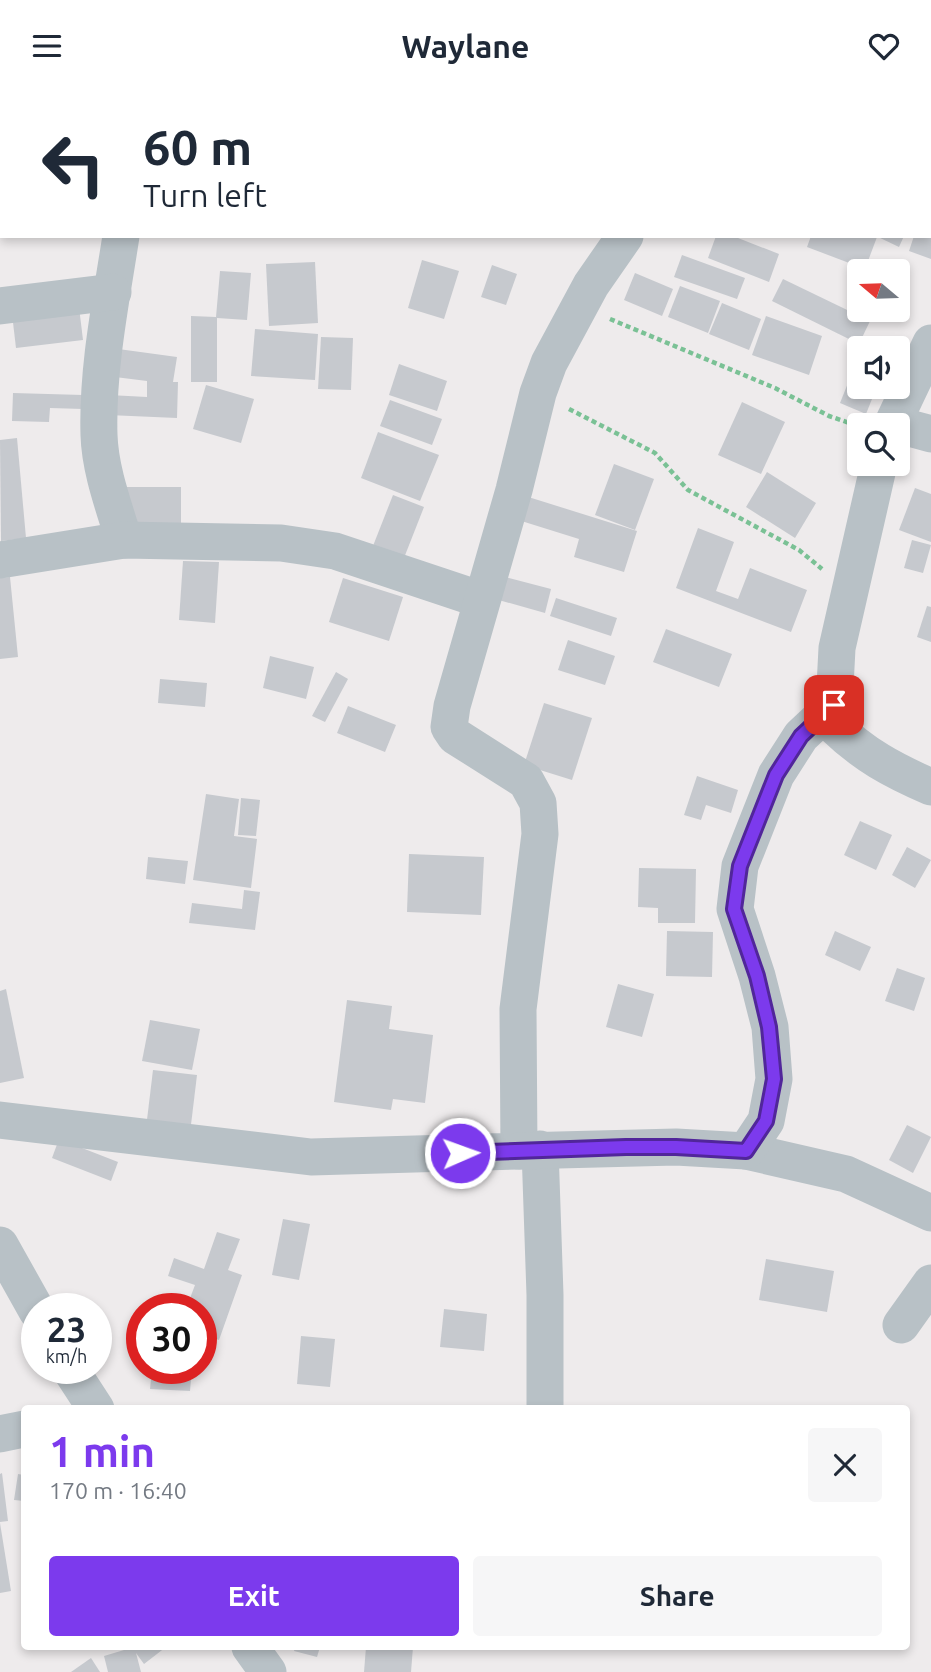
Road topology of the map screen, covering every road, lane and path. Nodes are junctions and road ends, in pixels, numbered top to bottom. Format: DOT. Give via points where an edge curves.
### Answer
graph roads {
  1 [pos="121,238"];
  2 [pos="624,238"];
  3 [pos="113,292"];
  4 [pos="0,306"];
  5 [pos="580,307"];
  6 [pos="931,343"];
  7 [pos="538,393"];
  8 [pos="894,413"];
  9 [pos="847,419"];
  10 [pos="910,430"];
  11 [pos="931,434"];
  12 [pos="876,476"];
  13 [pos="124,540"];
  14 [pos="0,559"];
  15 [pos="850,592"];
  16 [pos="482,600"];
  17 [pos="834,705"];
  18 [pos="931,787"];
  19 [pos="0,1119"];
  20 [pos="530,1149"];
  21 [pos="746,1151"];
  22 [pos="931,1213"];
  23 [pos="0,1245"];
  24 [pos="931,1283"];
  25 [pos="27,1293"];
  26 [pos="901,1325"];
  27 [pos="80,1384"];
  28 [pos="93,1405"];
  29 [pos="545,1405"];
  30 [pos="21,1430"];
  31 [pos="0,1434"];
  32 [pos="252,1650"];
  33 [pos="268,1672"];
  1 -- 3 [label="street"];
  2 -- 5 [label="street"];
  3 -- 4 [label="street"];
  3 -- 13 [label="street" via="103,356 99,436"];
  5 -- 7 [label="street"];
  5 -- 9 [label="path" via="775,388 829,416"];
  6 -- 8 [label="street"];
  7 -- 15 [label="path" via="655,453 688,490 799,550"];
  7 -- 16 [label="street"];
  10 -- 11 [label="street"];
  12 -- 15 [label="street"];
  13 -- 14 [label="street"];
  13 -- 16 [label="street" via="281,543 335,551"];
  15 -- 17 [label="street" via="837,648"];
  16 -- 20 [label="street" via="449,727 455,737 526,781 538,803 540,834 519,1009"];
  17 -- 18 [label="street" via="833,725 851,742 891,770"];
  17 -- 21 [label="street" via="801,736 776,775 740,866 734,909 769,1027 774,1079 766,1121"];
  19 -- 20 [label="street" via="311,1157"];
  20 -- 21 [label="street"];
  20 -- 29 [label="street" via="545,1295"];
  21 -- 22 [label="street" via="846,1174"];
  23 -- 25 [label="street"];
  24 -- 26 [label="street"];
  27 -- 28 [label="street"];
  30 -- 31 [label="street"];
  32 -- 33 [label="street"];
}
